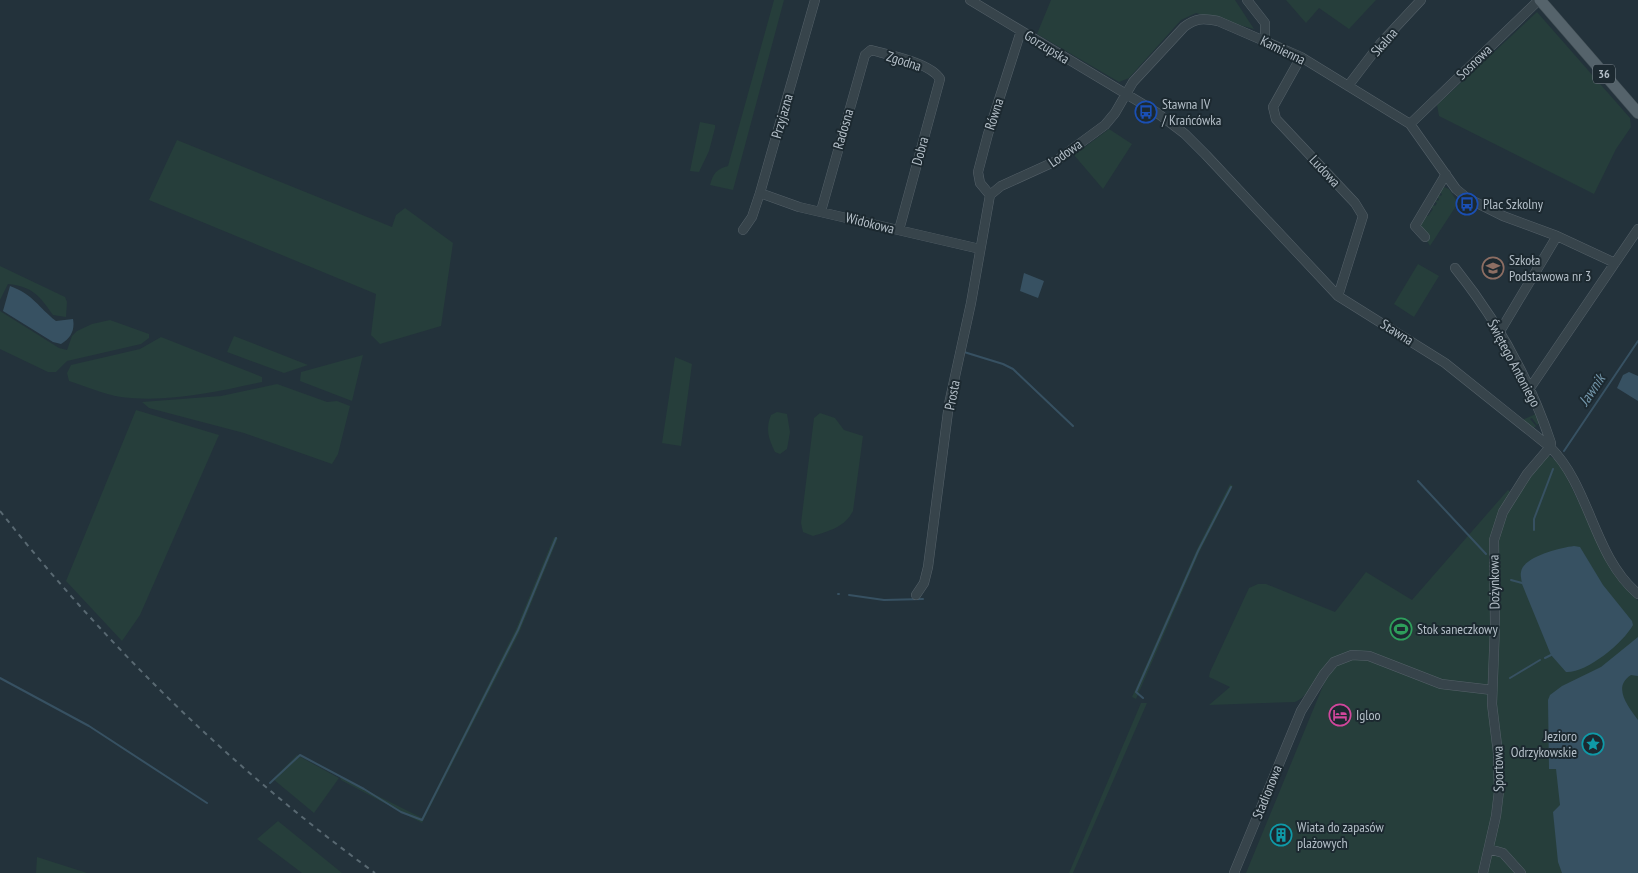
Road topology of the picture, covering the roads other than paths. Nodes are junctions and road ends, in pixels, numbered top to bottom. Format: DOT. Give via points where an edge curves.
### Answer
graph roads {
  1 [pos="815,0"];
  2 [pos="970,0"];
  3 [pos="1247,0"];
  4 [pos="1421,0"];
  5 [pos="1540,0"];
  6 [pos="1021,31"];
  7 [pos="1265,40"];
  8 [pos="871,50"];
  9 [pos="1300,57"];
  10 [pos="936,73"];
  11 [pos="1348,86"];
  12 [pos="1125,93"];
  13 [pos="1638,113"];
  14 [pos="1410,124"];
  15 [pos="1446,174"];
  16 [pos="760,193"];
  17 [pos="990,195"];
  18 [pos="821,210"];
  19 [pos="1638,228"];
  20 [pos="743,230"];
  21 [pos="899,230"];
  22 [pos="1557,236"];
  23 [pos="1424,237"];
  24 [pos="980,249"];
  25 [pos="1615,263"];
  26 [pos="1454,268"];
  27 [pos="1338,296"];
  28 [pos="1499,333"];
  29 [pos="1530,388"];
  30 [pos="1550,446"];
  31 [pos="1638,594"];
  32 [pos="916,595"];
  33 [pos="1492,690"];
  34 [pos="1489,849"];
  35 [pos="1234,873"];
  36 [pos="1483,873"];
  37 [pos="1521,873"];
  1 -- 16 [label="street, Przyjazna"];
  2 -- 6 [label="street, Gorzupska"];
  3 -- 7 [label="street" via="1264,23"];
  4 -- 11 [label="street, Skalna" via="1380,44"];
  5 -- 13 [label="main road, 36"];
  5 -- 14 [label="street, Sosnowa"];
  6 -- 12 [label="street, Gorzupska"];
  6 -- 17 [label="street, Równa" via="978,172 980,184"];
  7 -- 9 [label="street, Kamienna"];
  7 -- 12 [label="street, Kamienna" via="1218,21 1194,19 1140,73"];
  8 -- 10 [label="street, Zgodna"];
  8 -- 18 [label="street, Radosna" via="865,55"];
  9 -- 11 [label="street, Kamienna"];
  9 -- 27 [label="street, Ludowa" via="1273,107 1273,113 1356,204 1363,216"];
  10 -- 21 [label="street, Dobra" via="940,78"];
  11 -- 14 [label="street, Kamienna"];
  12 -- 17 [label="street, Lodowa" via="1109,120 1078,145 1042,169 1001,186"];
  12 -- 27 [label="street, Stawna" via="1156,112 1191,140"];
  14 -- 15 [label="street, Kamienna"];
  15 -- 22 [label="street, Kamienna" via="1456,189 1478,205"];
  15 -- 23 [label="street" via="1415,226"];
  16 -- 18 [label="street, Widokowa" via="793,206"];
  16 -- 20 [label="street, Przyjazna" via="752,217"];
  17 -- 24 [label="street, Prosta"];
  18 -- 21 [label="street, Widokowa"];
  19 -- 25 [label="street"];
  21 -- 24 [label="street, Widokowa"];
  22 -- 25 [label="street, Kamienna"];
  22 -- 28 [label="street"];
  24 -- 32 [label="street, Prosta" via="949,404 928,567"];
  25 -- 29 [label="street"];
  26 -- 28 [label="street, Świętego Antoniego"];
  27 -- 30 [label="street, Stawna" via="1452,368"];
  28 -- 29 [label="street, Świętego Antoniego"];
  29 -- 30 [label="street, Świętego Antoniego" via="1550,438"];
  30 -- 31 [label="street, Stawna" via="1564,463 1614,567"];
  30 -- 33 [label="street, Dożynkowa" via="1512,498 1497,526 1493,552 1495,625"];
  33 -- 34 [label="street, Sportowa" via="1499,780"];
  33 -- 35 [label="street, Stadionowa" via="1441,684 1369,656 1352,655 1339,660 1327,669 1301,711"];
  34 -- 36 [label="street, Sportowa"];
  34 -- 37 [label="street" via="1503,853"];
}
